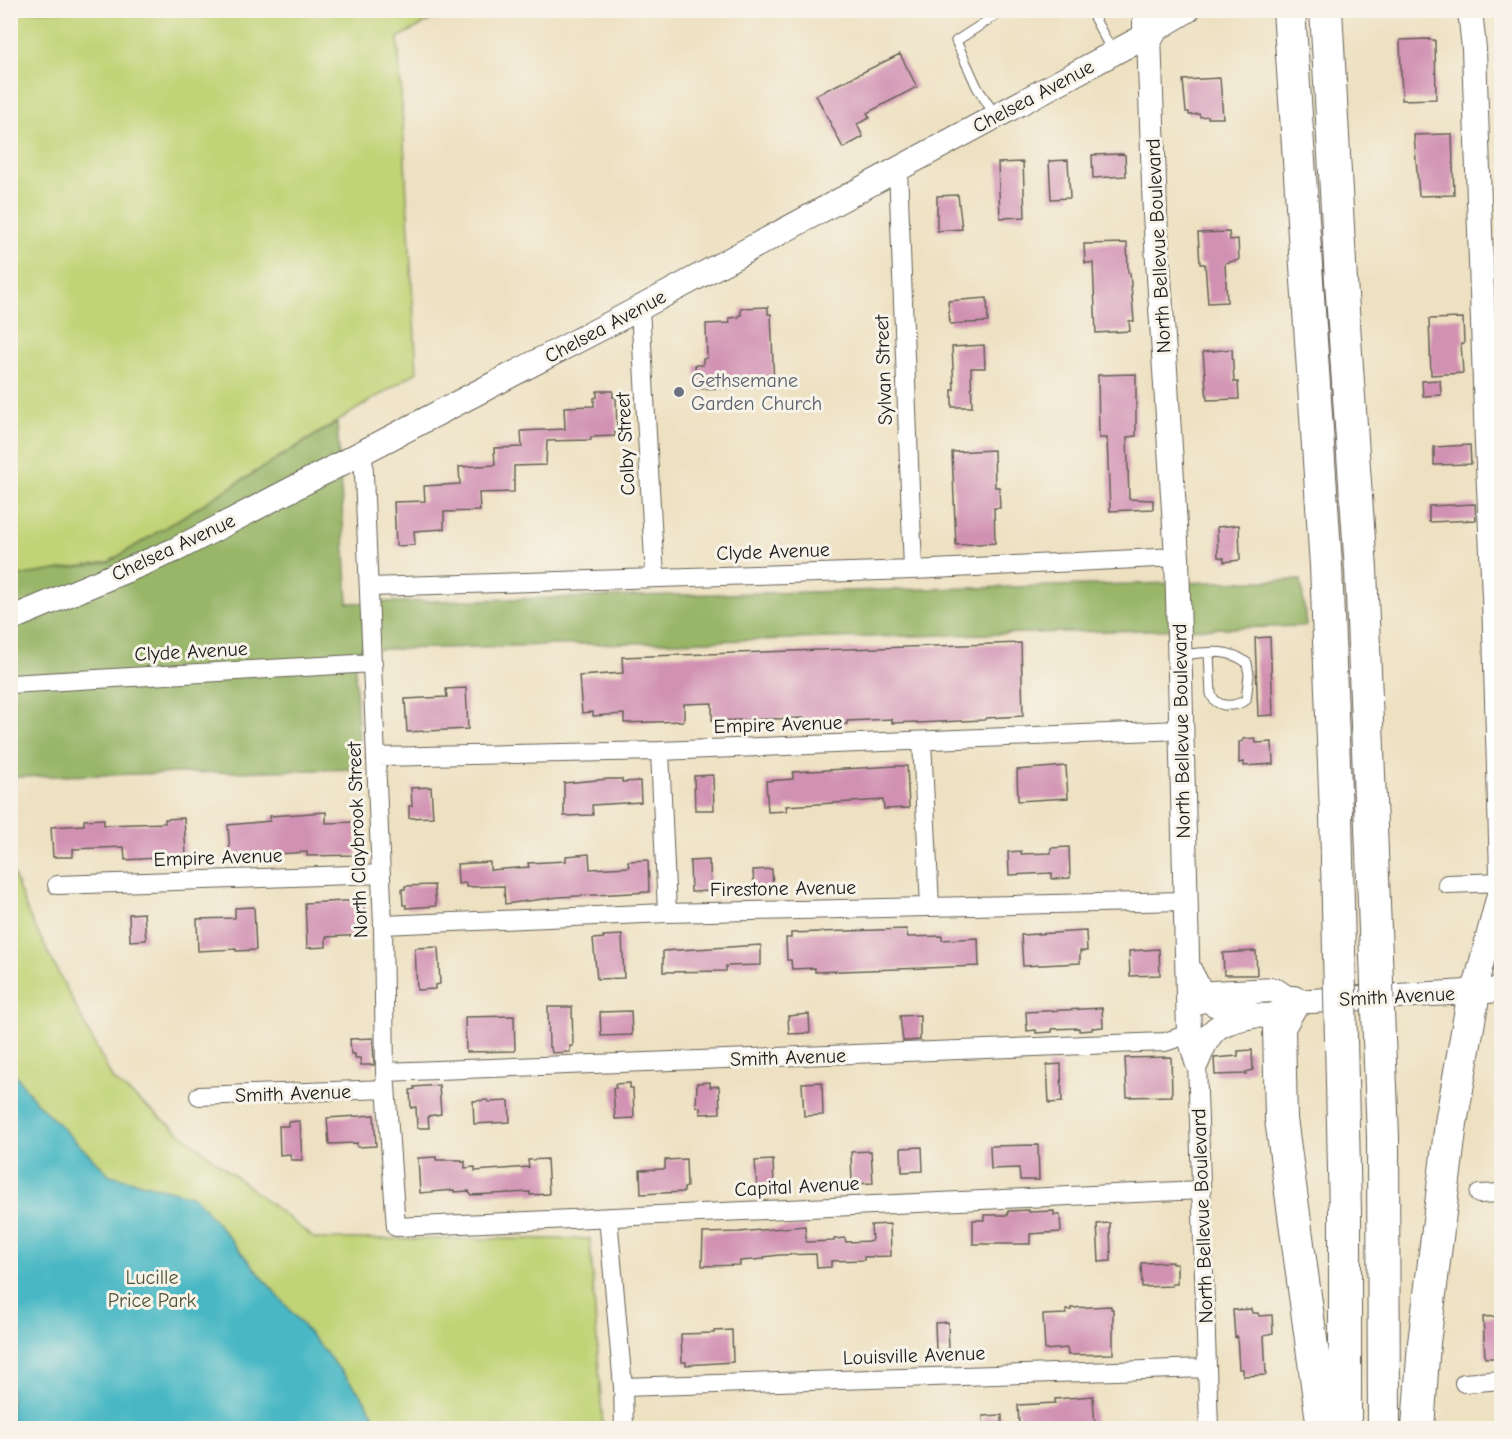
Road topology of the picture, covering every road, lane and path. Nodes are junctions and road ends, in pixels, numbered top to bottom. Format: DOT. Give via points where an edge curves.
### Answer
graph roads {
  1 [pos="1004,10"];
  2 [pos="1090,10"];
  3 [pos="1188,10"];
  4 [pos="1326,10"];
  5 [pos="1470,10"];
  6 [pos="1289,14"];
  7 [pos="1149,22"];
  8 [pos="1113,53"];
  9 [pos="996,116"];
  10 [pos="898,168"];
  11 [pos="640,308"];
  12 [pos="363,451"];
  13 [pos="1177,556"];
  14 [pos="914,570"];
  15 [pos="655,578"];
  16 [pos="369,586"];
  17 [pos="1498,616"];
  18 [pos="10,619"];
  19 [pos="1209,653"];
  20 [pos="1179,655"];
  21 [pos="373,663"];
  22 [pos="10,684"];
  23 [pos="1180,730"];
  24 [pos="922,741"];
  25 [pos="660,751"];
  26 [pos="377,757"];
  27 [pos="381,874"];
  28 [pos="1502,874"];
  29 [pos="1502,882"];
  30 [pos="1447,884"];
  31 [pos="57,885"];
  32 [pos="1184,901"];
  33 [pos="930,907"];
  34 [pos="668,913"];
  35 [pos="383,925"];
  36 [pos="1186,964"];
  37 [pos="1488,991"];
  38 [pos="1204,996"];
  39 [pos="1293,1002"];
  40 [pos="1258,1016"];
  41 [pos="1188,1027"];
  42 [pos="1197,1062"];
  43 [pos="386,1081"];
  44 [pos="199,1096"];
  45 [pos="1201,1190"];
  46 [pos="1502,1193"];
  47 [pos="1479,1194"];
  48 [pos="608,1217"];
  49 [pos="396,1227"];
  50 [pos="1206,1368"];
  51 [pos="1502,1380"];
  52 [pos="1464,1383"];
  53 [pos="623,1387"];
  54 [pos="624,1428"];
  55 [pos="1209,1428"];
  56 [pos="1323,1428"];
  57 [pos="1345,1428"];
  58 [pos="1384,1428"];
  59 [pos="1418,1428"];
  1 -- 9 [label="lane" via="956,40"];
  2 -- 8 [label="lane"];
  3 -- 7 [label="main road, Chelsea Avenue"];
  4 -- 58 [label="highway, bridge" via="1361,568 1383,1137"];
  5 -- 17 [label="main road" via="1486,444"];
  6 -- 57 [label="highway, bridge" via="1326,566 1336,814 1345,1212"];
  7 -- 8 [label="main road, Chelsea Avenue"];
  7 -- 13 [label="main road, North Bellevue Boulevard" via="1155,214"];
  8 -- 9 [label="main road, Chelsea Avenue"];
  9 -- 10 [label="main road, Chelsea Avenue"];
  10 -- 11 [label="main road, Chelsea Avenue"];
  10 -- 14 [label="street, Sylvan Street"];
  11 -- 12 [label="main road, Chelsea Avenue"];
  11 -- 15 [label="street, Colby Street"];
  12 -- 16 [label="street, North Claybrook Street"];
  12 -- 18 [label="main road, Chelsea Avenue" via="175,550"];
  13 -- 14 [label="street, Clyde Avenue"];
  13 -- 20 [label="main road, North Bellevue Boulevard"];
  14 -- 15 [label="street, Clyde Avenue"];
  15 -- 16 [label="street, Clyde Avenue"];
  16 -- 21 [label="street, North Claybrook Street"];
  17 -- 28 [label="main road"];
  19 -- 19 [label="lane" via="1229,652 1247,663 1246,699 1235,705 1218,704 1213,699"];
  19 -- 20 [label="lane"];
  20 -- 23 [label="main road, North Bellevue Boulevard"];
  21 -- 22 [label="street, Clyde Avenue"];
  21 -- 26 [label="street, North Claybrook Street"];
  23 -- 24 [label="street, Empire Avenue"];
  23 -- 32 [label="main road, North Bellevue Boulevard"];
  24 -- 25 [label="street, Empire Avenue"];
  24 -- 33 [label="street"];
  25 -- 26 [label="street, Empire Avenue"];
  25 -- 34 [label="street"];
  26 -- 27 [label="street, North Claybrook Street"];
  27 -- 31 [label="street, Empire Avenue"];
  27 -- 35 [label="street, North Claybrook Street"];
  29 -- 30 [label="street"];
  29 -- 37 [label="main road"];
  32 -- 33 [label="street, Firestone Avenue"];
  32 -- 36 [label="main road, North Bellevue Boulevard"];
  33 -- 34 [label="street, Firestone Avenue"];
  34 -- 35 [label="street, Firestone Avenue"];
  35 -- 43 [label="street, North Claybrook Street"];
  36 -- 38 [label="main road"];
  36 -- 41 [label="main road, North Bellevue Boulevard"];
  37 -- 39 [label="main road, Smith Avenue"];
  37 -- 59 [label="highway" via="1450,1135 1424,1343"];
  38 -- 39 [label="main road, Smith Avenue" via="1275,990"];
  38 -- 40 [label="main road" via="1220,1007"];
  38 -- 41 [label="main road" via="1196,1004"];
  39 -- 40 [label="main road, Smith Avenue" via="1275,1015"];
  39 -- 56 [label="highway" via="1279,1027 1281,1119"];
  40 -- 42 [label="main road, Smith Avenue" via="1230,1020 1219,1026 1205,1040"];
  41 -- 42 [label="main road, North Bellevue Boulevard"];
  41 -- 43 [label="street, Smith Avenue" via="1165,1042"];
  42 -- 45 [label="street, North Bellevue Boulevard"];
  43 -- 44 [label="street, Smith Avenue"];
  43 -- 49 [label="street, North Claybrook Street"];
  45 -- 48 [label="street, Capital Avenue"];
  45 -- 50 [label="street, North Bellevue Boulevard"];
  46 -- 47 [label="street"];
  48 -- 49 [label="street, Capital Avenue"];
  48 -- 53 [label="street"];
  50 -- 53 [label="street, Louisville Avenue"];
  50 -- 55 [label="street, North Bellevue Boulevard"];
  51 -- 52 [label="street"];
  53 -- 54 [label="street"];
}
